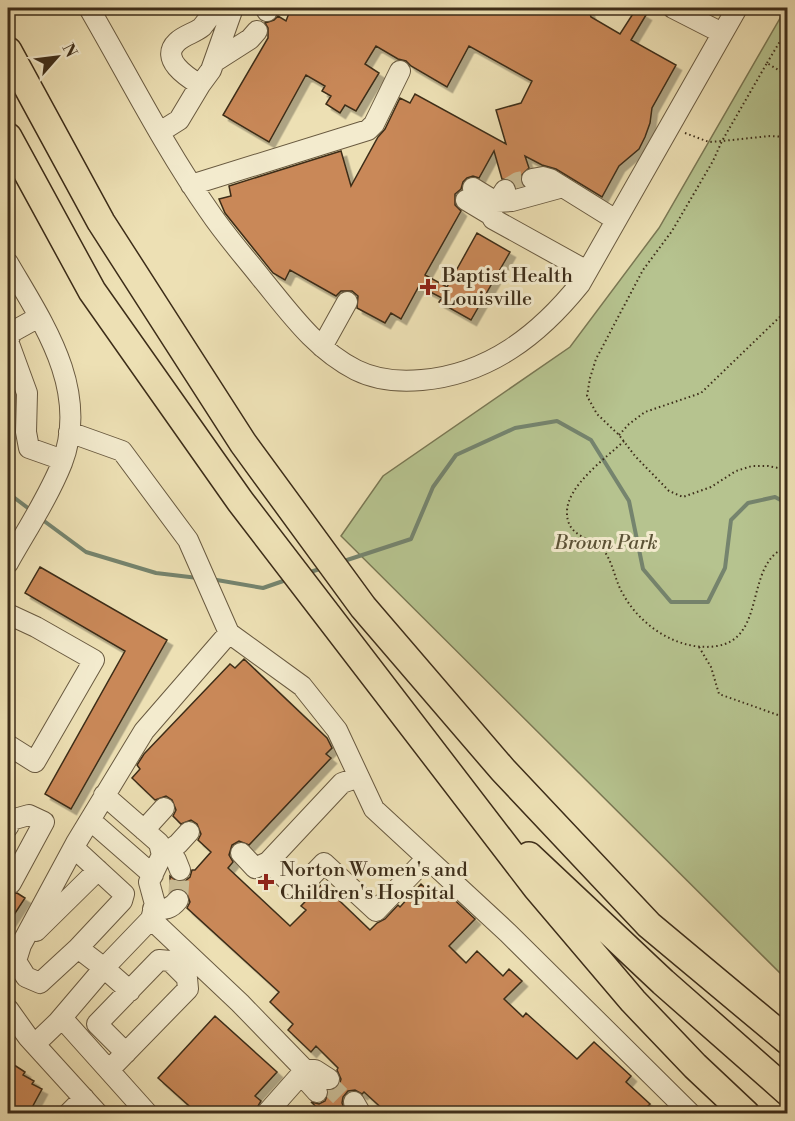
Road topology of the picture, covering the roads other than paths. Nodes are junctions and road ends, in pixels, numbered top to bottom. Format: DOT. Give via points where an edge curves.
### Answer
graph roads {
  1 [pos="89,8"];
  2 [pos="673,8"];
  3 [pos="737,8"];
  4 [pos="228,9"];
  5 [pos="257,31"];
  6 [pos="722,33"];
  7 [pos="8,51"];
  8 [pos="214,62"];
  9 [pos="400,72"];
  10 [pos="200,85"];
  11 [pos="160,132"];
  12 [pos="8,137"];
  13 [pos="532,179"];
  14 [pos="191,185"];
  15 [pos="563,187"];
  16 [pos="470,194"];
  17 [pos="498,202"];
  18 [pos="616,220"];
  19 [pos="8,263"];
  20 [pos="587,272"];
  21 [pos="347,302"];
  22 [pos="39,316"];
  23 [pos="322,347"];
  24 [pos="69,432"];
  25 [pos="63,460"];
  26 [pos="18,536"];
  27 [pos="8,563"];
  28 [pos="8,614"];
  29 [pos="226,626"];
  30 [pos="8,745"];
  31 [pos="359,777"];
  32 [pos="460,788"];
  33 [pos="104,795"];
  34 [pos="164,808"];
  35 [pos="90,820"];
  36 [pos="8,827"];
  37 [pos="144,830"];
  38 [pos="189,832"];
  39 [pos="74,848"];
  40 [pos="166,852"];
  41 [pos="241,853"];
  42 [pos="426,859"];
  43 [pos="268,862"];
  44 [pos="98,870"];
  45 [pos="180,870"];
  46 [pos="153,875"];
  47 [pos="8,883"];
  48 [pos="178,900"];
  49 [pos="152,914"];
  50 [pos="21,945"];
  51 [pos="78,948"];
  52 [pos="104,968"];
  53 [pos="129,991"];
  54 [pos="8,1009"];
  55 [pos="62,1018"];
  56 [pos="788,1041"];
  57 [pos="35,1044"];
  58 [pos="126,1053"];
  59 [pos="110,1070"];
  60 [pos="305,1070"];
  61 [pos="324,1084"];
  62 [pos="788,1092"];
  63 [pos="84,1098"];
  64 [pos="68,1113"];
  65 [pos="98,1113"];
  66 [pos="148,1113"];
  67 [pos="266,1113"];
  68 [pos="691,1113"];
  69 [pos="746,1113"];
  1 -- 11 [label="street"];
  2 -- 6 [label="street"];
  3 -- 6 [label="street"];
  4 -- 8 [label="street"];
  4 -- 10 [label="street" via="176,42 172,50 178,70"];
  5 -- 8 [label="street"];
  6 -- 18 [label="street"];
  7 -- 56 [label="highway" via="101,222 243,443 356,597 503,770 649,925"];
  8 -- 10 [label="street"];
  9 -- 14 [label="street" via="368,130"];
  10 -- 11 [label="street" via="179,120"];
  11 -- 14 [label="street"];
  12 -- 32 [label="highway" via="92,291 240,501"];
  13 -- 15 [label="street" via="543,177"];
  14 -- 23 [label="street" via="296,321"];
  15 -- 17 [label="street"];
  15 -- 18 [label="street"];
  16 -- 17 [label="street"];
  17 -- 20 [label="street" via="493,219"];
  18 -- 20 [label="street"];
  19 -- 22 [label="street"];
  20 -- 23 [label="street" via="563,305 525,340 482,366 455,375 413,381 374,376 356,370"];
  21 -- 23 [label="street"];
  22 -- 24 [label="street" via="65,374"];
  22 -- 25 [label="street" via="12,332 8,341 27,393 29,447"];
  24 -- 25 [label="street"];
  24 -- 29 [label="street" via="122,451 188,540"];
  25 -- 26 [label="street" via="46,495"];
  26 -- 27 [label="street"];
  28 -- 30 [label="street" via="94,660 35,762"];
  29 -- 31 [label="street" via="302,686 337,730"];
  29 -- 33 [label="street" via="144,730"];
  31 -- 42 [label="street" via="374,808"];
  31 -- 43 [label="street" via="342,783"];
  32 -- 62 [label="highway" via="654,974"];
  32 -- 69 [label="highway" via="537,888 633,1001"];
  33 -- 35 [label="street"];
  33 -- 37 [label="street"];
  34 -- 37 [label="street"];
  35 -- 39 [label="street"];
  35 -- 46 [label="street"];
  36 -- 47 [label="street" via="11,820 29,816 44,822"];
  37 -- 40 [label="street"];
  38 -- 40 [label="street"];
  39 -- 44 [label="street"];
  39 -- 50 [label="street"];
  40 -- 45 [label="street"];
  40 -- 46 [label="street"];
  41 -- 43 [label="street" via="255,868"];
  42 -- 43 [label="street" via="376,911 324,862 298,890"];
  42 -- 68 [label="street" via="508,933"];
  44 -- 50 [label="street"];
  44 -- 51 [label="street" via="124,894 122,901"];
  46 -- 49 [label="street"];
  48 -- 49 [label="street" via="173,907"];
  49 -- 52 [label="street"];
  49 -- 60 [label="street"];
  50 -- 51 [label="street" via="16,961 26,977 40,983"];
  51 -- 52 [label="street"];
  52 -- 53 [label="street"];
  52 -- 55 [label="street"];
  53 -- 58 [label="street" via="97,1024"];
  53 -- 58 [label="street" via="159,960 170,961 187,978 188,989"];
  54 -- 57 [label="street"];
  55 -- 57 [label="street"];
  55 -- 59 [label="street"];
  57 -- 63 [label="street"];
  58 -- 59 [label="street"];
  59 -- 66 [label="street"];
  60 -- 61 [label="street" via="315,1070"];
  60 -- 67 [label="street"];
  63 -- 64 [label="street"];
  63 -- 65 [label="street"];
}
